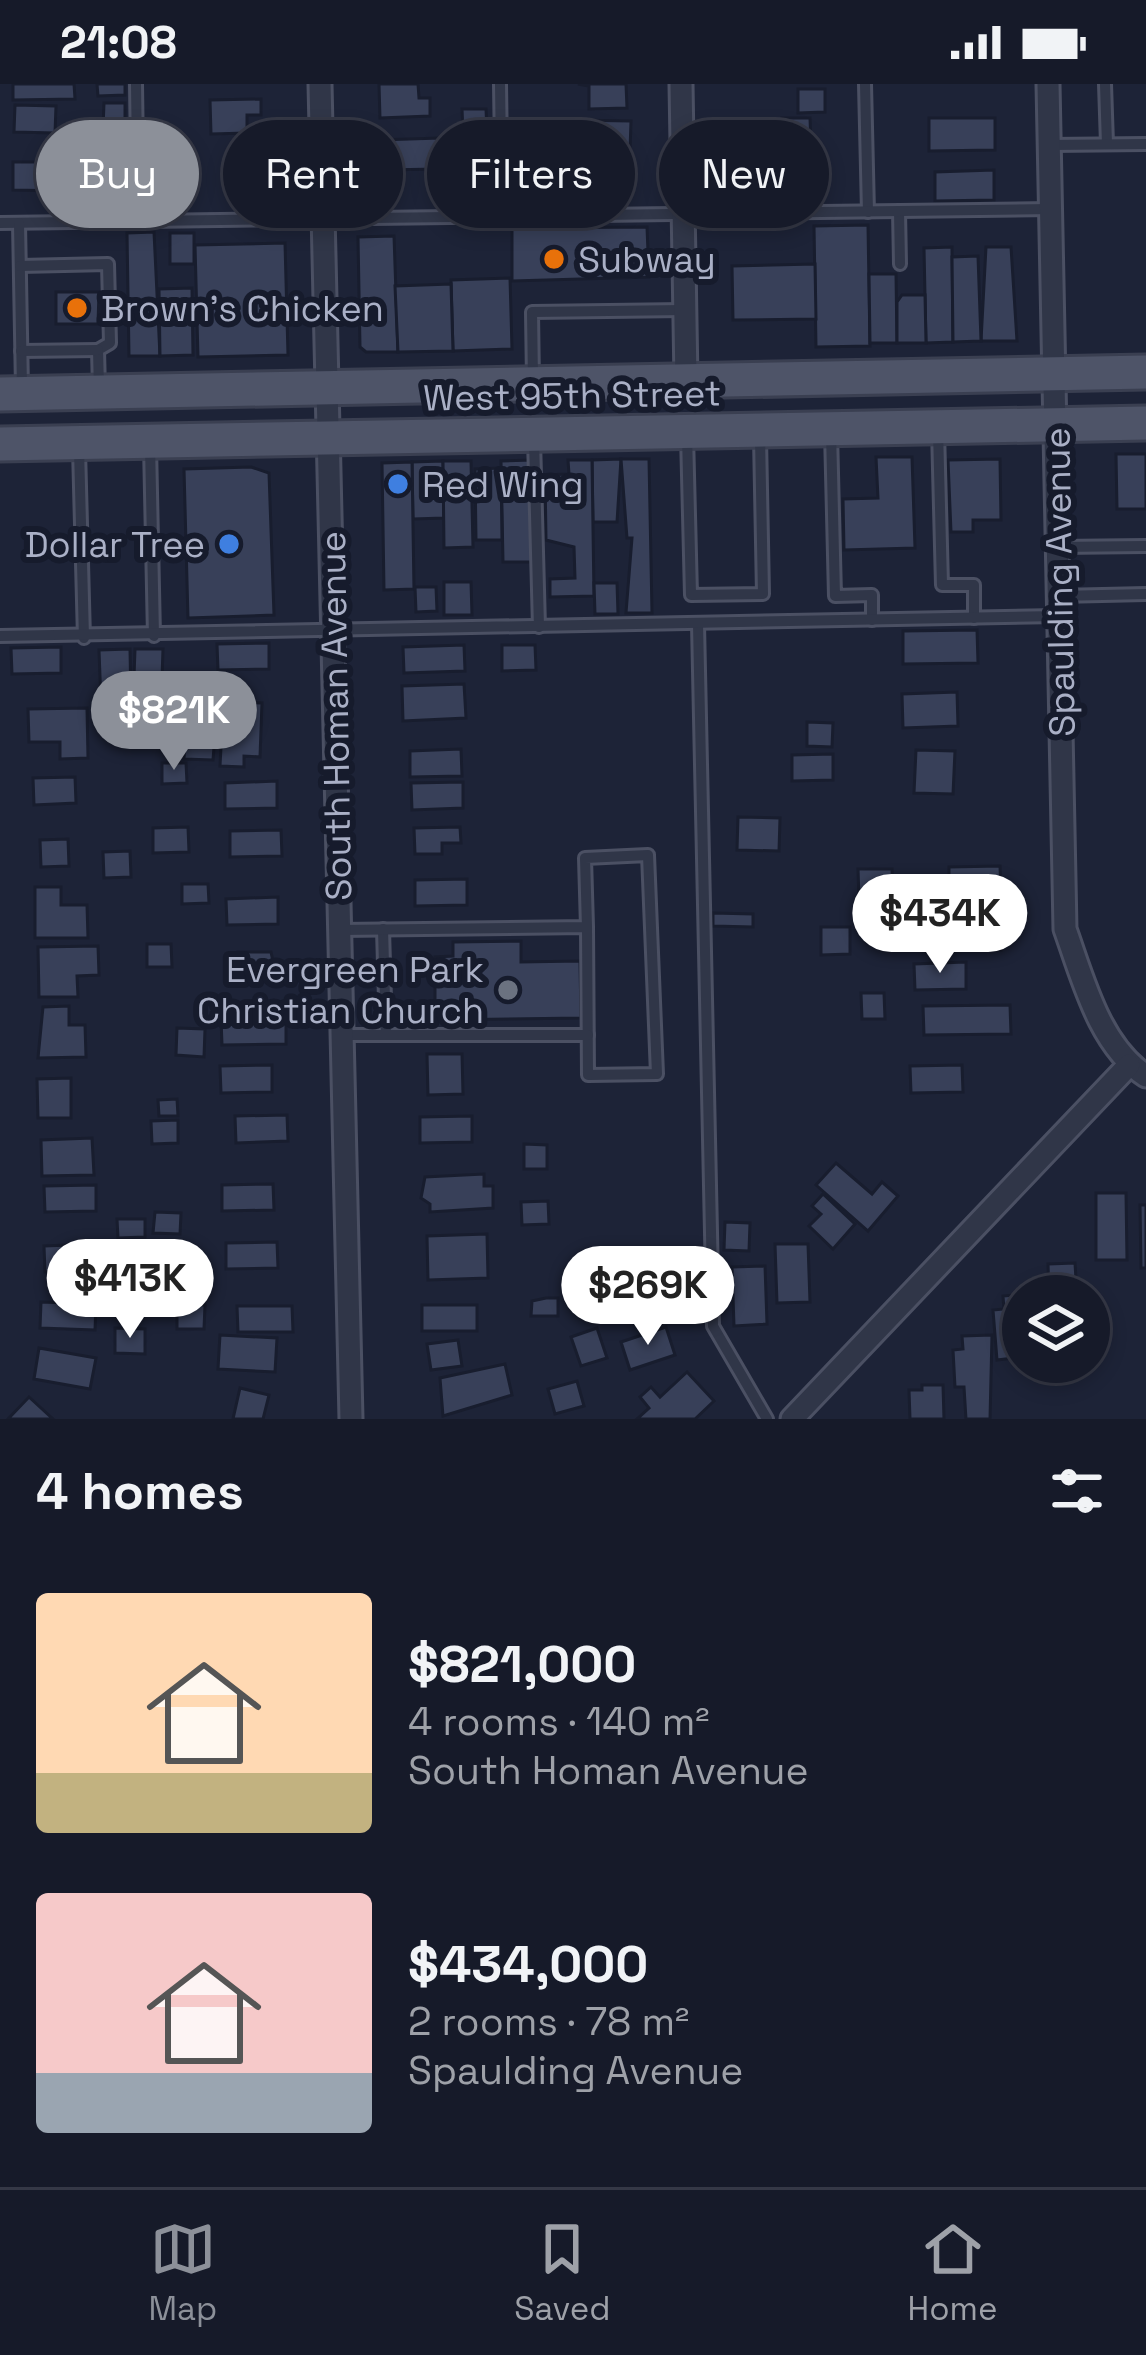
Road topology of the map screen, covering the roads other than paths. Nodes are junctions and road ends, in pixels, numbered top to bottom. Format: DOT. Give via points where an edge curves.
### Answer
graph roads {
  1 [pos="136,84"];
  2 [pos="320,84"];
  3 [pos="500,84"];
  4 [pos="681,84"];
  5 [pos="865,84"];
  6 [pos="1048,84"];
  7 [pos="1105,84"];
  8 [pos="137,120"];
  9 [pos="321,120"];
  10 [pos="501,120"];
  11 [pos="682,120"];
  12 [pos="1107,144"];
  13 [pos="1146,144"];
  14 [pos="1050,145"];
  15 [pos="1051,209"];
  16 [pos="829,212"];
  17 [pos="868,212"];
  18 [pos="898,212"];
  19 [pos="0,223"];
  20 [pos="19,223"];
  21 [pos="36,223"];
  22 [pos="323,228"];
  23 [pos="683,228"];
  24 [pos="899,265"];
  25 [pos="20,266"];
  26 [pos="685,310"];
  27 [pos="98,350"];
  28 [pos="21,351"];
  29 [pos="1146,372"];
  30 [pos="1055,374"];
  31 [pos="686,381"];
  32 [pos="533,384"];
  33 [pos="327,388"];
  34 [pos="99,392"];
  35 [pos="11,394"];
  36 [pos="1146,422"];
  37 [pos="1056,425"];
  38 [pos="938,427"];
  39 [pos="831,429"];
  40 [pos="760,430"];
  41 [pos="687,432"];
  42 [pos="534,434"];
  43 [pos="328,438"];
  44 [pos="150,442"];
  45 [pos="79,443"];
  46 [pos="0,444"];
  47 [pos="1146,546"];
  48 [pos="1058,547"];
  49 [pos="1146,594"];
  50 [pos="691,596"];
  51 [pos="1059,606"];
  52 [pos="974,618"];
  53 [pos="872,620"];
  54 [pos="695,624"];
  55 [pos="539,627"];
  56 [pos="333,632"];
  57 [pos="0,636"];
  58 [pos="154,636"];
  59 [pos="83,638"];
  60 [pos="587,927"];
  61 [pos="383,929"];
  62 [pos="340,930"];
  63 [pos="588,1034"];
  64 [pos="342,1035"];
  65 [pos="386,1035"];
  66 [pos="1138,1071"];
  67 [pos="351,1419"];
  68 [pos="767,1419"];
  69 [pos="792,1419"];
  1 -- 8 [label="lane"];
  2 -- 9 [label="street, South Homan Avenue"];
  3 -- 10 [label="lane"];
  4 -- 11 [label="street"];
  5 -- 17 [label="lane"];
  6 -- 14 [label="street, Spaulding Avenue"];
  7 -- 12 [label="lane"];
  12 -- 13 [label="lane"];
  12 -- 14 [label="lane"];
  14 -- 15 [label="street, Spaulding Avenue"];
  15 -- 18 [label="lane"];
  15 -- 30 [label="street, Spaulding Avenue"];
  16 -- 17 [label="lane"];
  17 -- 18 [label="lane"];
  18 -- 24 [label="lane"];
  19 -- 20 [label="lane"];
  20 -- 21 [label="lane"];
  20 -- 25 [label="lane"];
  22 -- 33 [label="street, South Homan Avenue"];
  23 -- 26 [label="street"];
  25 -- 27 [label="lane" via="108,265 110,343"];
  25 -- 28 [label="lane"];
  26 -- 31 [label="street"];
  26 -- 32 [label="lane" via="532,312"];
  27 -- 28 [label="lane"];
  27 -- 34 [label="lane"];
  28 -- 35 [label="lane"];
  29 -- 30 [label="main road, West 95th Street"];
  30 -- 31 [label="main road, West 95th Street"];
  30 -- 37 [label="street, Spaulding Avenue"];
  31 -- 32 [label="main road, West 95th Street"];
  32 -- 33 [label="main road, West 95th Street"];
  33 -- 34 [label="main road, West 95th Street"];
  33 -- 43 [label="street, South Homan Avenue"];
  34 -- 35 [label="main road, West 95th Street"];
  36 -- 37 [label="main road, West 95th Street"];
  37 -- 38 [label="main road, West 95th Street"];
  37 -- 48 [label="street, Spaulding Avenue"];
  38 -- 39 [label="main road, West 95th Street"];
  38 -- 52 [label="lane" via="942,586 974,585"];
  39 -- 40 [label="main road, West 95th Street"];
  39 -- 53 [label="lane" via="835,596 872,596"];
  40 -- 41 [label="main road, West 95th Street"];
  40 -- 50 [label="lane" via="763,594"];
  41 -- 42 [label="main road, West 95th Street"];
  41 -- 50 [label="lane"];
  42 -- 43 [label="main road, West 95th Street"];
  42 -- 55 [label="lane"];
  43 -- 44 [label="main road, West 95th Street"];
  43 -- 56 [label="street, South Homan Avenue"];
  44 -- 45 [label="main road, West 95th Street"];
  44 -- 58 [label="lane"];
  45 -- 46 [label="main road, West 95th Street"];
  45 -- 59 [label="lane"];
  47 -- 48 [label="lane"];
  48 -- 51 [label="street, Spaulding Avenue"];
  49 -- 51 [label="lane"];
  50 -- 54 [label="lane"];
  51 -- 52 [label="lane"];
  51 -- 66 [label="street, Spaulding Avenue" via="1065,929 1092,1005"];
  52 -- 53 [label="lane"];
  53 -- 54 [label="lane"];
  54 -- 55 [label="lane"];
  54 -- 68 [label="lane" via="713,1327"];
  55 -- 56 [label="lane"];
  56 -- 58 [label="lane"];
  56 -- 62 [label="street, South Homan Avenue"];
  57 -- 59 [label="lane"];
  58 -- 59 [label="lane"];
  60 -- 61 [label="lane"];
  60 -- 63 [label="lane"];
  60 -- 63 [label="lane" via="586,858 648,855 657,1074 589,1075"];
  61 -- 62 [label="lane"];
  61 -- 65 [label="lane"];
  62 -- 64 [label="street, South Homan Avenue"];
  63 -- 65 [label="lane"];
  64 -- 65 [label="lane"];
  64 -- 67 [label="street, South Homan Avenue"];
  66 -- 69 [label="street"];
}
